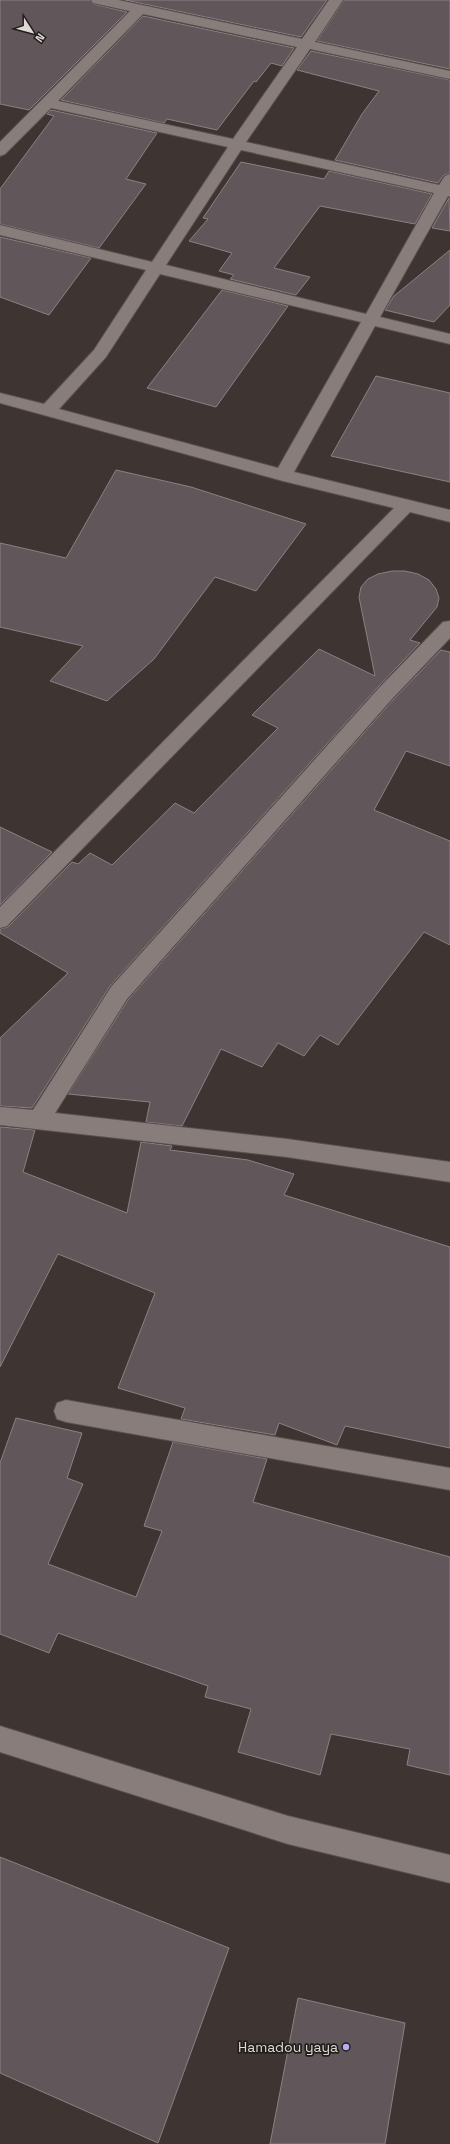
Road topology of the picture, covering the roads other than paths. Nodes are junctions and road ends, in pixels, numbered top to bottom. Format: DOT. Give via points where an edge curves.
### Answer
graph roads {
  1 [pos="336,0"];
  2 [pos="104,1"];
  3 [pos="140,9"];
  4 [pos="306,45"];
  5 [pos="450,76"];
  6 [pos="48,103"];
  7 [pos="237,145"];
  8 [pos="0,151"];
  9 [pos="448,187"];
  10 [pos="0,230"];
  11 [pos="156,268"];
  12 [pos="371,320"];
  13 [pos="450,339"];
  14 [pos="0,398"];
  15 [pos="47,411"];
  16 [pos="283,474"];
  17 [pos="407,505"];
  18 [pos="450,516"];
  19 [pos="450,627"];
  20 [pos="0,920"];
  21 [pos="0,1116"];
  22 [pos="39,1120"];
  23 [pos="450,1172"];
  24 [pos="66,1411"];
  25 [pos="450,1480"];
  26 [pos="0,1739"];
  27 [pos="450,1869"];
  1 -- 4 [label="street"];
  2 -- 3 [label="street"];
  3 -- 4 [label="street"];
  3 -- 6 [label="street"];
  4 -- 5 [label="street"];
  4 -- 7 [label="street"];
  6 -- 7 [label="street"];
  6 -- 8 [label="street"];
  7 -- 9 [label="street"];
  7 -- 11 [label="street"];
  9 -- 12 [label="street"];
  10 -- 11 [label="street"];
  11 -- 12 [label="street"];
  11 -- 15 [label="street" via="100,353"];
  12 -- 13 [label="street"];
  12 -- 16 [label="street"];
  14 -- 15 [label="street"];
  15 -- 16 [label="street"];
  16 -- 17 [label="street"];
  17 -- 18 [label="street"];
  17 -- 20 [label="street"];
  19 -- 22 [label="street" via="380,700 119,993"];
  21 -- 22 [label="street"];
  22 -- 23 [label="street" via="287,1148"];
  24 -- 25 [label="street"];
  26 -- 27 [label="street" via="288,1830"];
}
